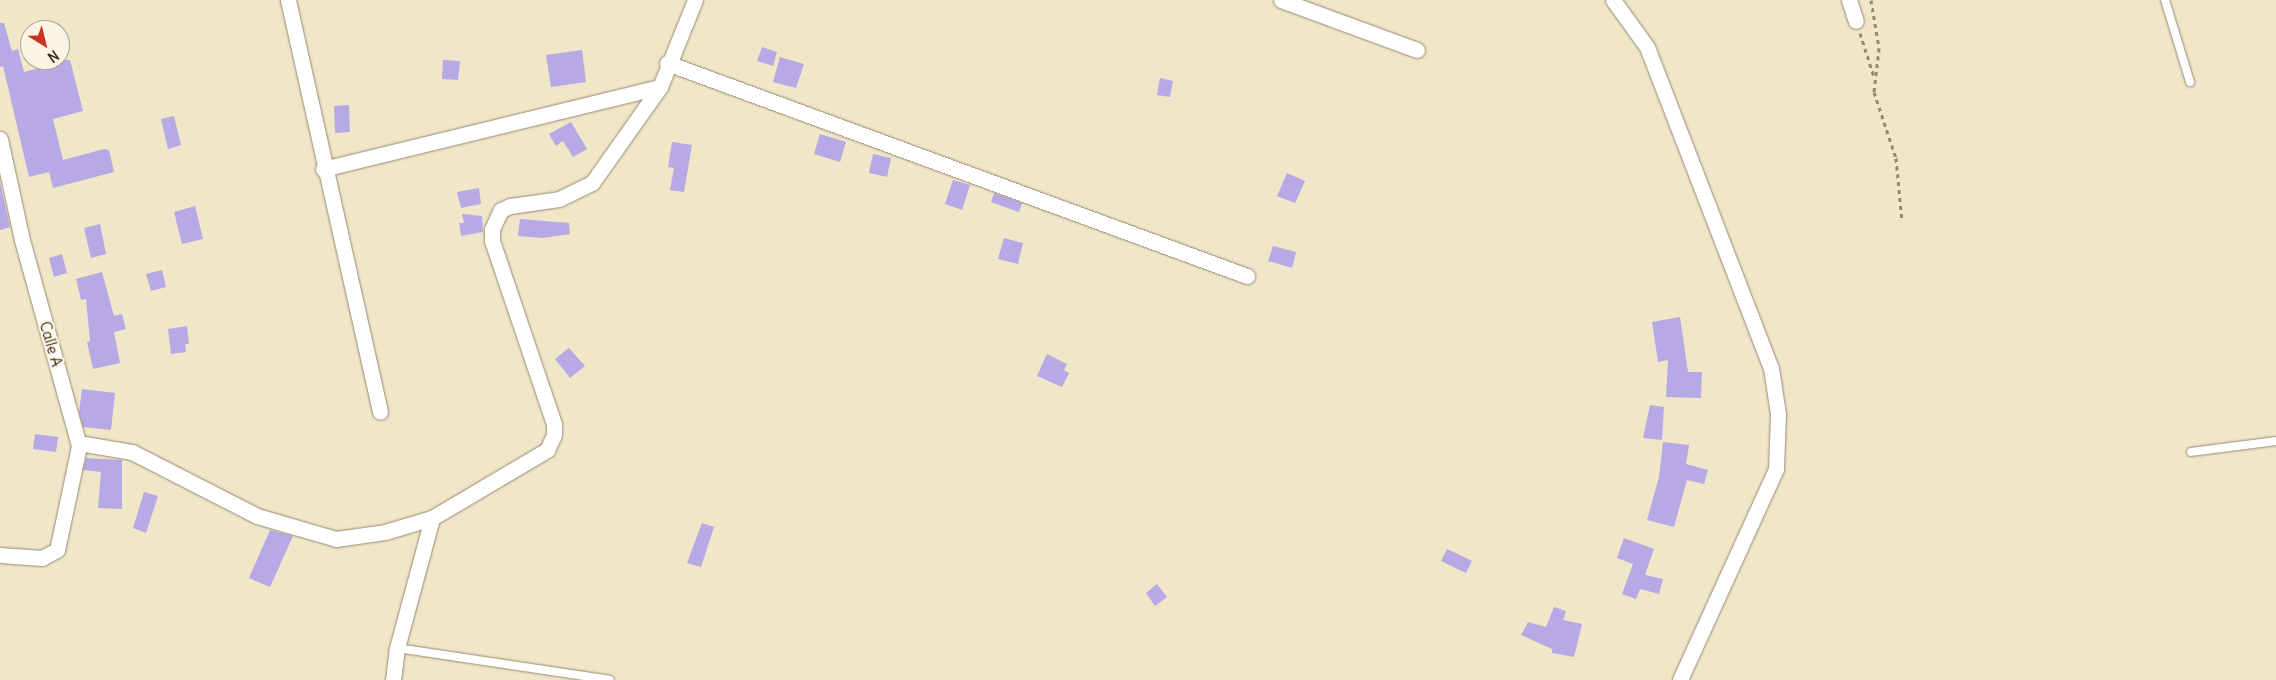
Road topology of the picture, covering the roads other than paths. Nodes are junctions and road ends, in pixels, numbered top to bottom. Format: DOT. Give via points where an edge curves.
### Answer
graph roads {
  1 [pos="288,0"];
  2 [pos="695,0"];
  3 [pos="1281,0"];
  4 [pos="1613,0"];
  5 [pos="1849,0"];
  6 [pos="2165,0"];
  7 [pos="1856,21"];
  8 [pos="1417,50"];
  9 [pos="667,63"];
  10 [pos="2190,82"];
  11 [pos="660,87"];
  12 [pos="0,139"];
  13 [pos="323,169"];
  14 [pos="1247,276"];
  15 [pos="380,412"];
  16 [pos="2276,441"];
  17 [pos="78,446"];
  18 [pos="2191,452"];
  19 [pos="432,518"];
  20 [pos="0,554"];
  21 [pos="397,648"];
  22 [pos="393,680"];
  23 [pos="610,680"];
  24 [pos="1680,680"];
  1 -- 13 [label="street" via="300,44"];
  2 -- 9 [label="street"];
  3 -- 8 [label="street"];
  4 -- 24 [label="street" via="1648,47 1771,368 1778,414 1776,469"];
  5 -- 7 [label="street"];
  6 -- 10 [label="lane"];
  9 -- 11 [label="street"];
  9 -- 14 [label="street"];
  11 -- 13 [label="street"];
  11 -- 19 [label="street" via="592,183 560,199 510,206 501,210 496,219 492,241 554,424 554,435 547,450"];
  12 -- 17 [label="street, Calle A" via="22,240"];
  13 -- 15 [label="street"];
  16 -- 18 [label="lane"];
  17 -- 19 [label="street" via="86,444 132,452 256,516 336,539 385,532"];
  17 -- 20 [label="street, Calle A" via="57,550 42,558"];
  19 -- 21 [label="street"];
  21 -- 22 [label="street"];
  21 -- 23 [label="lane"];
}
